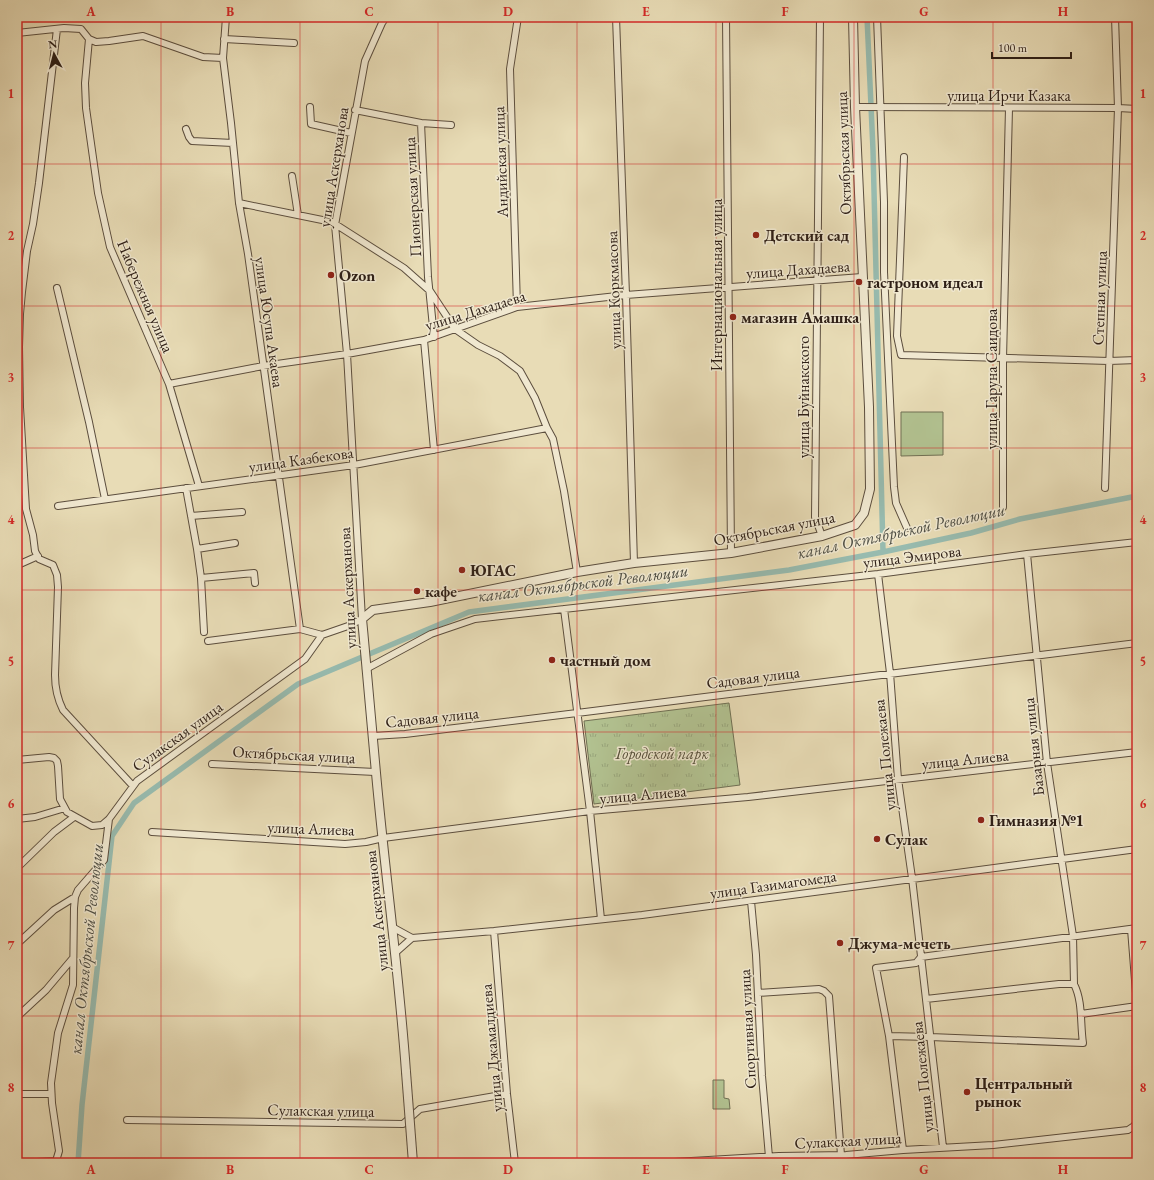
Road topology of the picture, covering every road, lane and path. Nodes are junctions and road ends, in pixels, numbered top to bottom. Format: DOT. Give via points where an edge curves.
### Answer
graph roads {
  1 [pos="226,17"];
  2 [pos="386,17"];
  3 [pos="518,17"];
  4 [pos="616,17"];
  5 [pos="726,17"];
  6 [pos="820,17"];
  7 [pos="853,17"];
  8 [pos="876,17"];
  9 [pos="1115,17"];
  10 [pos="57,29"];
  11 [pos="17,33"];
  12 [pos="89,39"];
  13 [pos="224,39"];
  14 [pos="294,43"];
  15 [pos="223,58"];
  16 [pos="310,107"];
  17 [pos="855,107"];
  18 [pos="880,107"];
  19 [pos="1009,108"];
  20 [pos="1118,108"];
  21 [pos="1137,109"];
  22 [pos="355,110"];
  23 [pos="421,123"];
  24 [pos="451,125"];
  25 [pos="186,128"];
  26 [pos="351,133"];
  27 [pos="233,143"];
  28 [pos="904,157"];
  29 [pos="292,176"];
  30 [pos="239,203"];
  31 [pos="298,215"];
  32 [pos="335,225"];
  33 [pos="862,277"];
  34 [pos="817,281"];
  35 [pos="729,287"];
  36 [pos="56,288"];
  37 [pos="430,291"];
  38 [pos="626,295"];
  39 [pos="517,307"];
  40 [pos="455,329"];
  41 [pos="434,337"];
  42 [pos="424,340"];
  43 [pos="347,354"];
  44 [pos="1003,359"];
  45 [pos="1137,360"];
  46 [pos="1109,361"];
  47 [pos="263,366"];
  48 [pos="169,384"];
  49 [pos="547,428"];
  50 [pos="434,450"];
  51 [pos="354,465"];
  52 [pos="279,475"];
  53 [pos="199,486"];
  54 [pos="186,488"];
  55 [pos="1105,488"];
  56 [pos="105,499"];
  57 [pos="58,506"];
  58 [pos="1003,507"];
  59 [pos="242,512"];
  60 [pos="191,516"];
  61 [pos="907,528"];
  62 [pos="822,536"];
  63 [pos="1137,542"];
  64 [pos="235,543"];
  65 [pos="198,549"];
  66 [pos="731,553"];
  67 [pos="1027,554"];
  68 [pos="38,556"];
  69 [pos="634,563"];
  70 [pos="17,569"];
  71 [pos="577,572"];
  72 [pos="878,574"];
  73 [pos="201,578"];
  74 [pos="255,582"];
  75 [pos="564,609"];
  76 [pos="362,619"];
  77 [pos="300,629"];
  78 [pos="204,632"];
  79 [pos="322,635"];
  80 [pos="208,641"];
  81 [pos="1137,643"];
  82 [pos="1037,655"];
  83 [pos="366,666"];
  84 [pos="890,673"];
  85 [pos="577,713"];
  86 [pos="373,736"];
  87 [pos="1137,752"];
  88 [pos="17,760"];
  89 [pos="1047,763"];
  90 [pos="212,764"];
  91 [pos="375,772"];
  92 [pos="898,779"];
  93 [pos="133,786"];
  94 [pos="65,808"];
  95 [pos="590,811"];
  96 [pos="74,817"];
  97 [pos="17,819"];
  98 [pos="109,819"];
  99 [pos="152,832"];
  100 [pos="383,838"];
  101 [pos="1137,849"];
  102 [pos="1061,859"];
  103 [pos="17,868"];
  104 [pos="912,878"];
  105 [pos="75,897"];
  106 [pos="751,901"];
  107 [pos="601,919"];
  108 [pos="392,927"];
  109 [pos="1134,928"];
  110 [pos="494,931"];
  111 [pos="1073,936"];
  112 [pos="412,938"];
  113 [pos="17,944"];
  114 [pos="394,953"];
  115 [pos="921,957"];
  116 [pos="73,958"];
  117 [pos="1074,984"];
  118 [pos="758,992"];
  119 [pos="926,999"];
  120 [pos="1137,1006"];
  121 [pos="1081,1014"];
  122 [pos="17,1017"];
  123 [pos="889,1036"];
  124 [pos="930,1037"];
  125 [pos="17,1094"];
  126 [pos="51,1094"];
  127 [pos="507,1094"];
  128 [pos="127,1120"];
  129 [pos="1135,1124"];
  130 [pos="943,1147"];
  131 [pos="903,1150"];
  132 [pos="842,1155"];
  133 [pos="768,1157"];
  134 [pos="17,1163"];
  135 [pos="413,1163"];
  136 [pos="515,1163"];
  137 [pos="657,1163"];
  1 -- 13 [label="street, улица Юсупа Акаева"];
  2 -- 22 [label="street, улица Аскерханова" via="365,61"];
  3 -- 39 [label="street, Андийская улица" via="510,69"];
  4 -- 38 [label="street, улица Коркмасова"];
  5 -- 35 [label="street, Интернациональная улица"];
  6 -- 34 [label="street, улица Буйнакского"];
  7 -- 17 [label="street, Октябрьская улица"];
  8 -- 18 [label="street"];
  9 -- 20 [label="street, Степная улица"];
  10 -- 11 [label="street"];
  10 -- 12 [label="street" via="81,29"];
  10 -- 68 [label="street" via="39,184 27,251 20,314 20,407 26,509"];
  12 -- 15 [label="street" via="96,42 143,36 203,57"];
  12 -- 48 [label="street, Набережная улица" via="85,83 86,108 98,193 110,247"];
  13 -- 14 [label="street"];
  13 -- 15 [label="street, улица Юсупа Акаева"];
  15 -- 27 [label="street, улица Юсупа Акаева"];
  16 -- 26 [label="street" via="311,124"];
  17 -- 18 [label="street, улица Ирчи Казака"];
  17 -- 33 [label="street, Октябрьская улица"];
  18 -- 19 [label="street, улица Ирчи Казака"];
  18 -- 61 [label="street" via="884,272 894,488 896,503"];
  19 -- 20 [label="street, улица Ирчи Казака"];
  19 -- 44 [label="street, улица Гаруна Саидова"];
  20 -- 21 [label="street, улица Ирчи Казака"];
  20 -- 46 [label="street, Степная улица"];
  22 -- 23 [label="street, Пионерская улица"];
  22 -- 26 [label="street, улица Аскерханова"];
  23 -- 24 [label="street"];
  23 -- 37 [label="street, Пионерская улица"];
  25 -- 27 [label="street" via="192,141"];
  26 -- 32 [label="street, улица Аскерханова"];
  27 -- 30 [label="street, улица Юсупа Акаева"];
  28 -- 44 [label="street" via="897,336 901,355"];
  29 -- 31 [label="street"];
  30 -- 31 [label="street"];
  30 -- 47 [label="street, улица Юсупа Акаева"];
  31 -- 32 [label="street" via="332,222"];
  32 -- 37 [label="street" via="404,268"];
  32 -- 43 [label="street, улица Аскерханова"];
  33 -- 34 [label="street, улица Дахадаева"];
  33 -- 62 [label="street, Октябрьская улица" via="869,407 870,489 864,512 855,525"];
  34 -- 35 [label="street, улица Дахадаева"];
  34 -- 62 [label="street, улица Буйнакского" via="815,517"];
  35 -- 38 [label="street, улица Дахадаева"];
  35 -- 66 [label="street, Интернациональная улица"];
  36 -- 56 [label="street"];
  37 -- 40 [label="street"];
  37 -- 41 [label="street, Пионерская улица"];
  38 -- 39 [label="street, улица Дахадаева"];
  38 -- 69 [label="street, улица Коркмасова"];
  39 -- 40 [label="street, улица Дахадаева"];
  40 -- 41 [label="street, улица Дахадаева"];
  40 -- 49 [label="street" via="520,371"];
  41 -- 42 [label="street, улица Дахадаева"];
  42 -- 43 [label="street, улица Дахадаева"];
  42 -- 50 [label="street"];
  43 -- 47 [label="street, улица Дахадаева"];
  43 -- 51 [label="street, улица Аскерханова"];
  44 -- 46 [label="street"];
  44 -- 58 [label="street, улица Гаруна Саидова"];
  45 -- 46 [label="street"];
  46 -- 55 [label="street, Степная улица"];
  47 -- 48 [label="street, улица Дахадаева"];
  47 -- 52 [label="street, улица Юсупа Акаева"];
  48 -- 53 [label="street, Набережная улица"];
  49 -- 50 [label="street, улица Казбекова"];
  49 -- 71 [label="street" via="558,456"];
  50 -- 51 [label="street, улица Казбекова"];
  51 -- 52 [label="street, улица Казбекова"];
  51 -- 76 [label="street, улица Аскерханова"];
  52 -- 53 [label="street, улица Казбекова"];
  52 -- 77 [label="street, улица Юсупа Акаева"];
  53 -- 54 [label="street, улица Казбекова"];
  54 -- 56 [label="street, улица Казбекова"];
  54 -- 60 [label="street"];
  56 -- 57 [label="street, улица Казбекова"];
  59 -- 60 [label="street"];
  60 -- 65 [label="street"];
  62 -- 66 [label="street, Октябрьская улица"];
  63 -- 67 [label="street, улица Эмирова"];
  64 -- 65 [label="street"];
  65 -- 73 [label="street"];
  66 -- 69 [label="street, Октябрьская улица"];
  67 -- 72 [label="street, улица Эмирова"];
  67 -- 82 [label="street, Базарная улица"];
  68 -- 70 [label="street" via="20,564"];
  68 -- 93 [label="street" via="39,559 53,565 57,575 55,675 58,700 63,710"];
  69 -- 71 [label="street, Октябрьская улица"];
  71 -- 76 [label="street, Октябрьская улица" via="438,601 373,610"];
  72 -- 75 [label="street, улица Эмирова"];
  72 -- 84 [label="street, улица Полежаева"];
  73 -- 74 [label="street" via="254,573"];
  73 -- 78 [label="street"];
  75 -- 83 [label="street, улица Эмирова" via="475,619 431,634"];
  75 -- 85 [label="street"];
  76 -- 79 [label="street"];
  76 -- 83 [label="street, улица Аскерханова"];
  77 -- 79 [label="street"];
  77 -- 80 [label="street"];
  79 -- 93 [label="street, Сулакская улица" via="305,659 143,776"];
  81 -- 82 [label="street, Садовая улица"];
  82 -- 84 [label="street, Садовая улица"];
  82 -- 89 [label="street, Базарная улица"];
  83 -- 86 [label="street, улица Аскерханова"];
  84 -- 85 [label="street, Садовая улица"];
  84 -- 92 [label="street, улица Полежаева"];
  85 -- 86 [label="street, Садовая улица"];
  85 -- 95 [label="street"];
  86 -- 91 [label="street, улица Аскерханова"];
  87 -- 89 [label="street, улица Алиева"];
  88 -- 94 [label="street" via="49,756 57,761 60,799"];
  89 -- 92 [label="street, улица Алиева"];
  89 -- 102 [label="street, Базарная улица"];
  90 -- 91 [label="street, Октябрьская улица"];
  91 -- 100 [label="street, улица Аскерханова"];
  92 -- 95 [label="street, улица Алиева" via="748,797"];
  92 -- 104 [label="street, улица Полежаева"];
  93 -- 98 [label="street, Сулакская улица"];
  94 -- 96 [label="street"];
  94 -- 97 [label="street" via="35,817"];
  95 -- 100 [label="street, улица Алиева"];
  95 -- 107 [label="street"];
  96 -- 98 [label="street" via="92,826 102,825"];
  96 -- 103 [label="street" via="54,832"];
  98 -- 105 [label="street" via="104,860"];
  99 -- 100 [label="street, улица Алиева" via="325,844 366,842"];
  100 -- 108 [label="street, улица Аскерханова"];
  101 -- 102 [label="street, улица Газимагомеда"];
  102 -- 104 [label="street, улица Газимагомеда"];
  102 -- 111 [label="street, Базарная улица"];
  104 -- 106 [label="street, улица Газимагомеда"];
  104 -- 115 [label="street, улица Полежаева"];
  105 -- 113 [label="street" via="54,910"];
  105 -- 116 [label="street"];
  106 -- 107 [label="street, улица Газимагомеда"];
  106 -- 118 [label="street, Спортивная улица"];
  107 -- 110 [label="street, улица Газимагомеда"];
  108 -- 112 [label="street"];
  108 -- 114 [label="street, улица Аскерханова"];
  109 -- 111 [label="street"];
  109 -- 120 [label="street"];
  110 -- 112 [label="street, улица Газимагомеда"];
  110 -- 127 [label="street, улица Джамалдиева"];
  111 -- 115 [label="street"];
  111 -- 117 [label="street, Базарная улица"];
  112 -- 114 [label="street"];
  114 -- 135 [label="street, улица Аскерханова, bridge" via="401,1003"];
  115 -- 119 [label="street, улица Полежаева"];
  115 -- 123 [label="street" via="916,963 876,968"];
  116 -- 122 [label="street" via="46,990"];
  116 -- 126 [label="street" via="74,985 58,1033"];
  117 -- 119 [label="street"];
  117 -- 121 [label="street, Базарная улица"];
  118 -- 132 [label="street" via="820,990 829,996"];
  118 -- 133 [label="street, Спортивная улица"];
  119 -- 124 [label="street, улица Полежаева"];
  120 -- 121 [label="street"];
  121 -- 124 [label="street, Базарная улица" via="1083,1043"];
  123 -- 124 [label="street"];
  123 -- 131 [label="street"];
  124 -- 130 [label="street, улица Полежаева"];
  125 -- 126 [label="street"];
  126 -- 134 [label="street" via="59,1152 56,1161"];
  127 -- 128 [label="street, Сулакская улица" via="420,1109 403,1124"];
  127 -- 136 [label="street, улица Джамалдиева"];
  129 -- 130 [label="street, Сулакская улица" via="1128,1130 993,1145"];
  130 -- 131 [label="street, Сулакская улица"];
  131 -- 132 [label="street, Сулакская улица"];
  132 -- 133 [label="street, Сулакская улица"];
  133 -- 137 [label="street, Сулакская улица"];
}
